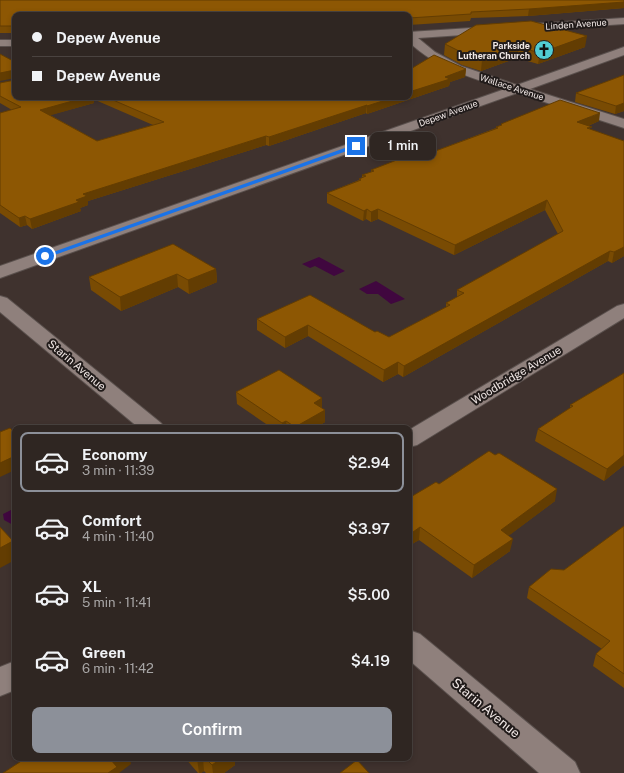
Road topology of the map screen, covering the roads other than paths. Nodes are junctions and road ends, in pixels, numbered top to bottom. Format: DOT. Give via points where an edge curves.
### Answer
graph roads {
  1 [pos="624,21"];
  2 [pos="412,35"];
  3 [pos="412,38"];
  4 [pos="0,43"];
  5 [pos="12,43"];
  6 [pos="624,51"];
  7 [pos="517,89"];
  8 [pos="624,124"];
  9 [pos="0,272"];
  10 [pos="0,302"];
  11 [pos="624,310"];
  12 [pos="149,425"];
  13 [pos="412,438"];
  14 [pos="412,645"];
  15 [pos="12,676"];
  16 [pos="0,683"];
  17 [pos="563,773"];
  1 -- 2 [label="street, Linden Avenue"];
  3 -- 7 [label="street, Wallace Avenue" via="441,62"];
  4 -- 5 [label="street"];
  6 -- 7 [label="street, Depew Avenue"];
  7 -- 8 [label="street, Wallace Avenue"];
  7 -- 9 [label="street, Depew Avenue"];
  10 -- 12 [label="street, Starin Avenue"];
  11 -- 13 [label="street, Woodbridge Avenue"];
  14 -- 17 [label="street, Starin Avenue"];
  15 -- 16 [label="street"];
}
